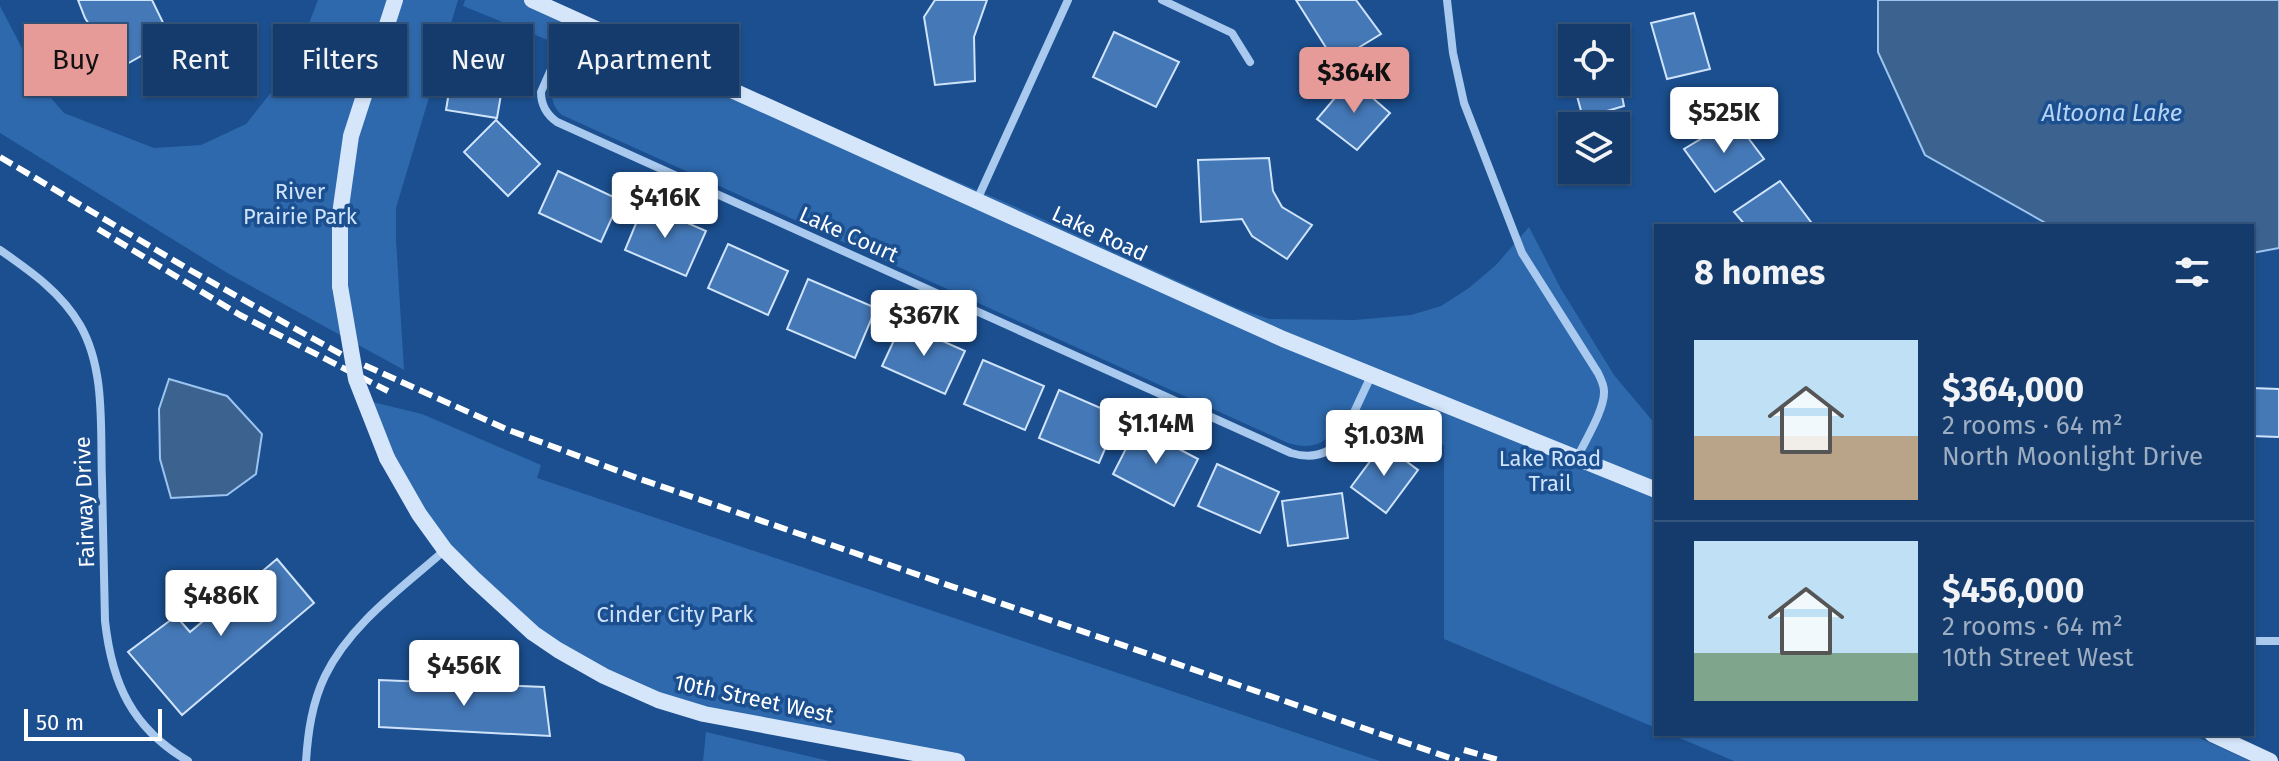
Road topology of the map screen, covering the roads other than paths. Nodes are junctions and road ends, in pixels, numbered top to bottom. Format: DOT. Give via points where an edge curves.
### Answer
graph roads {
  1 [pos="395,0"];
  2 [pos="532,0"];
  3 [pos="1068,0"];
  4 [pos="1162,0"];
  5 [pos="1447,0"];
  6 [pos="573,19"];
  7 [pos="1250,62"];
  8 [pos="977,200"];
  9 [pos="0,250"];
  10 [pos="1371,376"];
  11 [pos="1577,458"];
  12 [pos="1654,489"];
  13 [pos="445,550"];
  14 [pos="2254,641"];
  15 [pos="2279,641"];
  16 [pos="2216,736"];
  17 [pos="188,761"];
  18 [pos="306,761"];
  19 [pos="957,761"];
  20 [pos="2270,761"];
  1 -- 13 [label="street, 10th Street West, bridge" via="351,136 340,214 340,286 356,379 387,458"];
  2 -- 6 [label="street, Lake Road"];
  3 -- 8 [label="street"];
  4 -- 7 [label="street" via="1232,33"];
  5 -- 11 [label="street" via="1464,103 1522,253 1604,385 1602,405"];
  6 -- 8 [label="street, Lake Road"];
  6 -- 10 [label="street, Lake Court" via="541,92 545,109 557,122 1263,440 1302,456 1328,451 1342,438"];
  8 -- 10 [label="street, Lake Road"];
  9 -- 17 [label="street, Fairway Drive" via="69,307 90,347 99,395 105,621 111,660 125,700 141,722"];
  10 -- 11 [label="street, Lake Road"];
  11 -- 12 [label="street, Lake Road"];
  13 -- 18 [label="street" via="344,646 315,703"];
  13 -- 19 [label="street, 10th Street West" via="533,633 642,693 718,717"];
  14 -- 15 [label="street"];
  16 -- 20 [label="street"];
}
